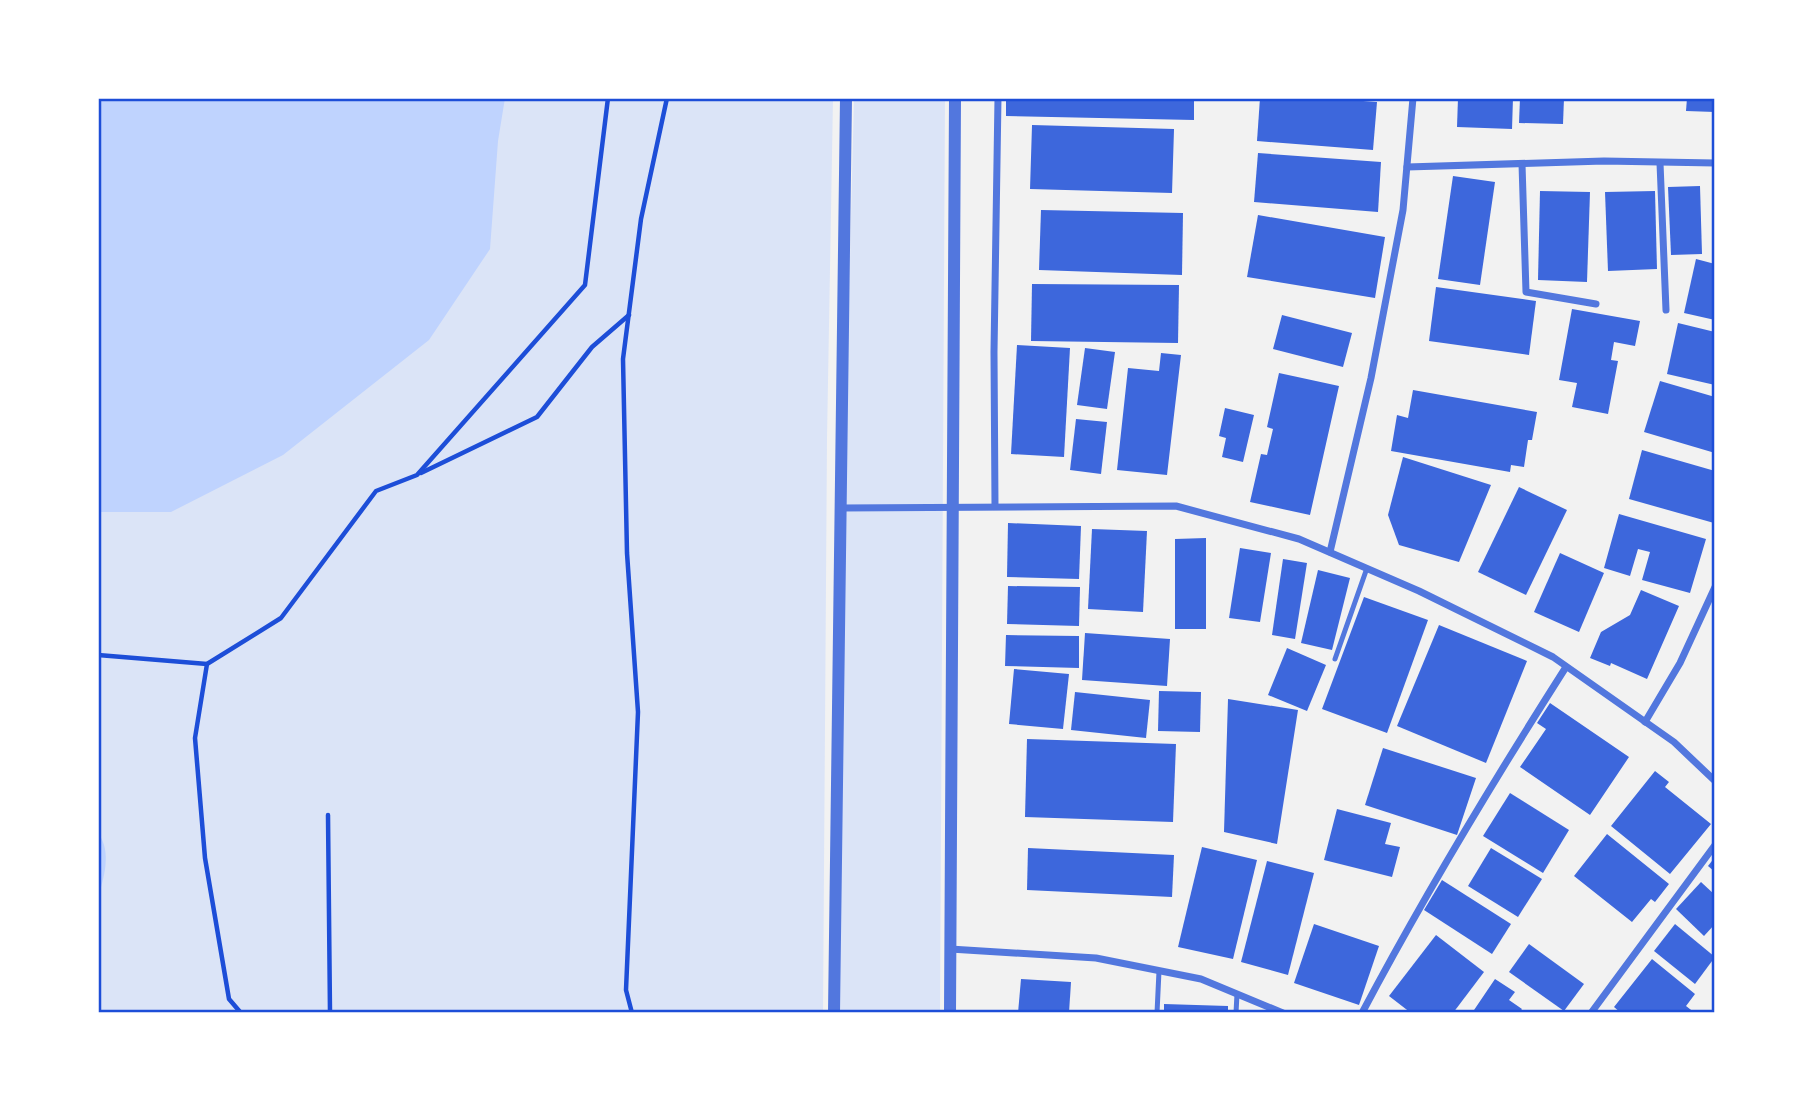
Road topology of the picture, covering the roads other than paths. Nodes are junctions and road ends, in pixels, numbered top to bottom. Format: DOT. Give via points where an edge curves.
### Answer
graph roads {
  1 [pos="846,98"];
  2 [pos="955,98"];
  3 [pos="998,98"];
  4 [pos="1413,98"];
  5 [pos="1660,163"];
  6 [pos="1715,163"];
  7 [pos="1522,164"];
  8 [pos="1407,167"];
  9 [pos="1596,304"];
  10 [pos="1665,310"];
  11 [pos="953,506"];
  12 [pos="995,506"];
  13 [pos="841,508"];
  14 [pos="1330,552"];
  15 [pos="1367,569"];
  16 [pos="1715,587"];
  17 [pos="1335,659"];
  18 [pos="1566,667"];
  19 [pos="1646,722"];
  20 [pos="1715,781"];
  21 [pos="1715,845"];
  22 [pos="950,949"];
  23 [pos="1159,971"];
  24 [pos="1237,995"];
  25 [pos="834,1013"];
  26 [pos="950,1013"];
  27 [pos="1157,1013"];
  28 [pos="1237,1013"];
  29 [pos="1283,1013"];
  30 [pos="1362,1013"];
  31 [pos="1591,1013"];
  1 -- 13 [label="street"];
  2 -- 11 [label="street"];
  3 -- 12 [label="street"];
  4 -- 8 [label="street"];
  5 -- 6 [label="street"];
  5 -- 7 [label="street"];
  5 -- 10 [label="street"];
  7 -- 8 [label="street"];
  7 -- 9 [label="street" via="1526,292"];
  8 -- 14 [label="street" via="1371,378"];
  11 -- 12 [label="street"];
  11 -- 13 [label="street"];
  11 -- 22 [label="street"];
  12 -- 14 [label="street" via="1177,506 1299,538"];
  13 -- 25 [label="street"];
  14 -- 15 [label="street"];
  15 -- 17 [label="lane"];
  15 -- 18 [label="street"];
  16 -- 19 [label="street"];
  18 -- 19 [label="street"];
  18 -- 30 [label="street" via="1495,778"];
  19 -- 20 [label="street"];
  21 -- 31 [label="street"];
  22 -- 23 [label="street" via="1097,958"];
  22 -- 26 [label="street"];
  23 -- 24 [label="street" via="1201,979"];
  23 -- 27 [label="lane"];
  24 -- 28 [label="lane"];
  24 -- 29 [label="street"];
}
